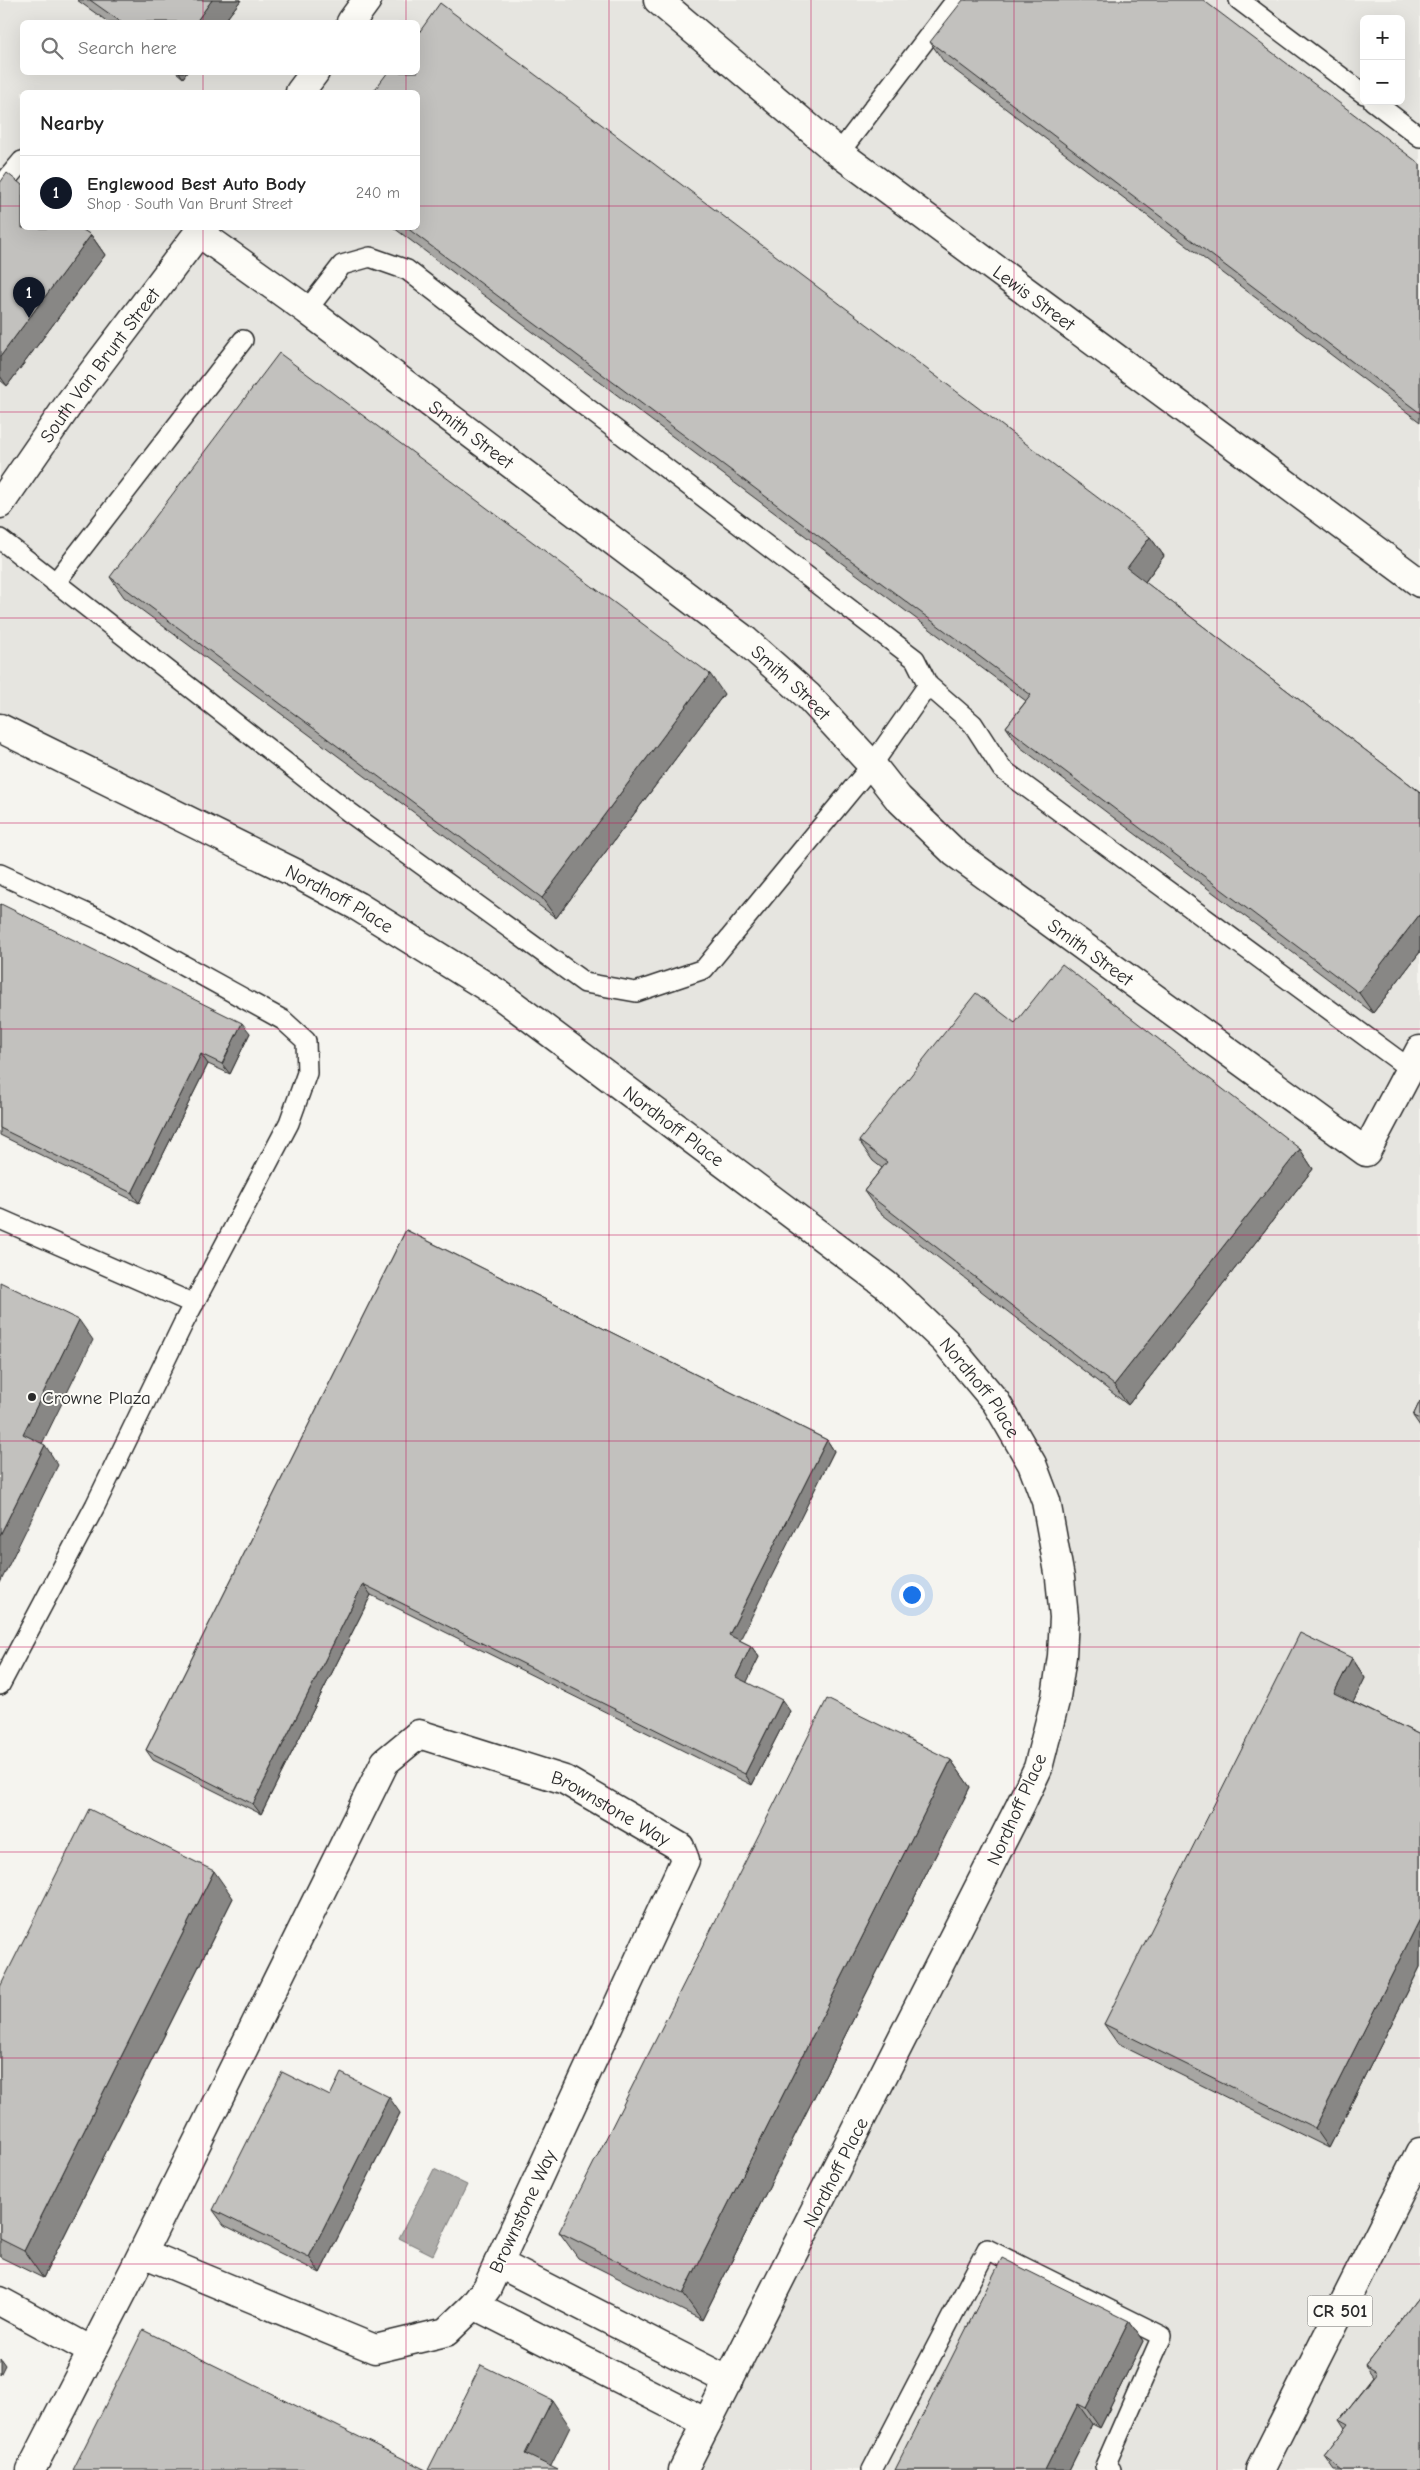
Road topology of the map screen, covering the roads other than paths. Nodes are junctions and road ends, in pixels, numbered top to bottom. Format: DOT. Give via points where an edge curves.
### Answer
graph roads {
  1 [pos="367,0"];
  2 [pos="658,0"];
  3 [pos="956,0"];
  4 [pos="1238,0"];
  5 [pos="352,20"];
  6 [pos="313,75"];
  7 [pos="302,90"];
  8 [pos="1360,91"];
  9 [pos="1378,105"];
  10 [pos="1420,137"];
  11 [pos="839,153"];
  12 [pos="20,164"];
  13 [pos="0,187"];
  14 [pos="196,230"];
  15 [pos="198,230"];
  16 [pos="307,310"];
  17 [pos="243,340"];
  18 [pos="0,504"];
  19 [pos="0,539"];
  20 [pos="55,583"];
  21 [pos="1420,583"];
  22 [pos="928,685"];
  23 [pos="0,728"];
  24 [pos="872,765"];
  25 [pos="0,874"];
  26 [pos="1415,1060"];
  27 [pos="0,1219"];
  28 [pos="194,1304"];
  29 [pos="0,1684"];
  30 [pos="1420,2152"];
  31 [pos="143,2253"];
  32 [pos="498,2263"];
  33 [pos="0,2301"];
  34 [pos="474,2305"];
  35 [pos="92,2351"];
  36 [pos="729,2381"];
  37 [pos="707,2422"];
  38 [pos="31,2470"];
  39 [pos="683,2470"];
  40 [pos="872,2470"];
  41 [pos="1111,2470"];
  42 [pos="1260,2470"];
  1 -- 5 [label="street"];
  2 -- 11 [label="street, Lewis Street"];
  3 -- 11 [label="lane"];
  4 -- 8 [label="lane"];
  6 -- 7 [label="street"];
  9 -- 10 [label="lane"];
  11 -- 21 [label="street, Lewis Street"];
  12 -- 13 [label="lane"];
  14 -- 18 [label="street, South Van Brunt Street"];
  15 -- 16 [label="street, Smith Street"];
  16 -- 22 [label="lane" via="342,265 370,257 407,270 915,660"];
  16 -- 24 [label="street, Smith Street" via="746,641 808,696"];
  17 -- 20 [label="lane"];
  19 -- 20 [label="lane"];
  20 -- 24 [label="lane" via="349,812 585,983 636,992 704,969"];
  22 -- 24 [label="lane"];
  22 -- 26 [label="lane" via="973,724 1002,769"];
  23 -- 36 [label="street, Nordhoff Place" via="309,880 401,932 500,995 886,1285 946,1341 984,1387 1032,1464 1046,1501 1064,1617 1056,1697 1038,1768"];
  24 -- 26 [label="street, Smith Street" via="904,804 955,852 1366,1152"];
  25 -- 28 [label="lane" via="105,922 283,1020 306,1041 307,1073 289,1123"];
  27 -- 28 [label="lane"];
  28 -- 29 [label="lane" via="95,1506"];
  30 -- 42 [label="street, CR 501"];
  31 -- 32 [label="street, Brownstone Way" via="385,1762 419,1734 565,1780 680,1847 685,1860"];
  31 -- 34 [label="street, Brownstone Way" via="375,2349 446,2332"];
  31 -- 35 [label="street, Brownstone Way"];
  32 -- 34 [label="street, Brownstone Way" via="487,2288"];
  32 -- 36 [label="street"];
  33 -- 35 [label="street"];
  34 -- 37 [label="street"];
  35 -- 38 [label="street, Brownstone Way"];
  36 -- 37 [label="street, Nordhoff Place"];
  37 -- 39 [label="street, Nordhoff Place"];
  40 -- 41 [label="lane" via="987,2249 1162,2336 1105,2466"];
}
